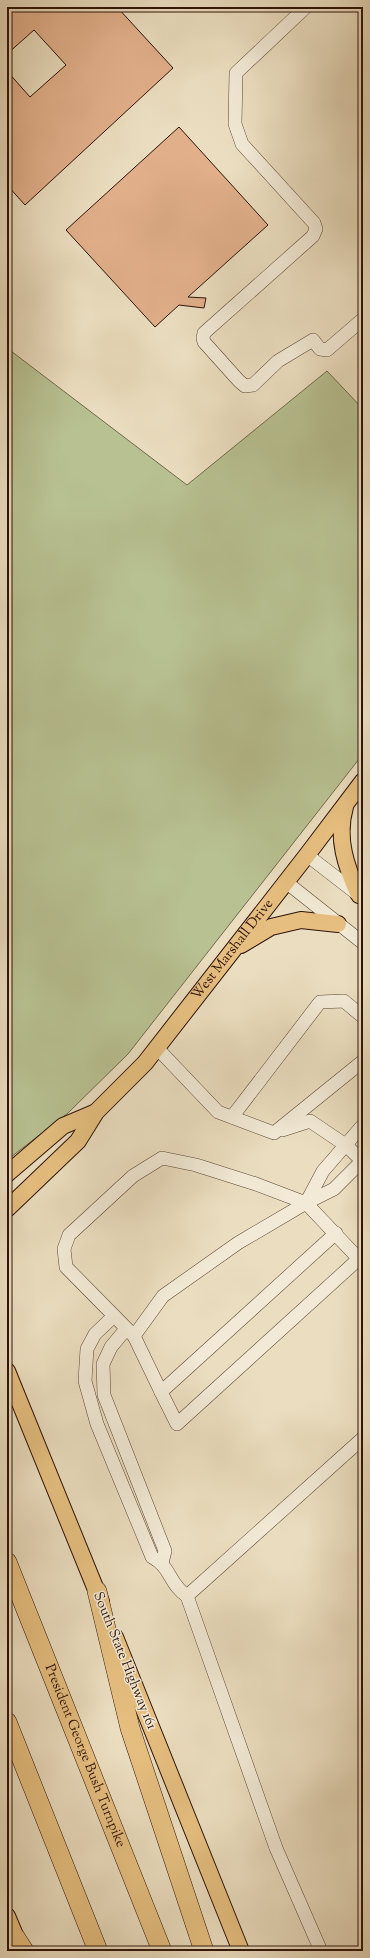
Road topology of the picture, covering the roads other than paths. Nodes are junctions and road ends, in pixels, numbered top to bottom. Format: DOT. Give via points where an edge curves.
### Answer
graph roads {
  1 [pos="306,7"];
  2 [pos="363,319"];
  3 [pos="363,781"];
  4 [pos="346,803"];
  5 [pos="307,855"];
  6 [pos="286,882"];
  7 [pos="361,897"];
  8 [pos="338,924"];
  9 [pos="363,942"];
  10 [pos="231,951"];
  11 [pos="363,1017"];
  12 [pos="157,1048"];
  13 [pos="363,1061"];
  14 [pos="96,1112"];
  15 [pos="232,1117"];
  16 [pos="363,1125"];
  17 [pos="274,1133"];
  18 [pos="347,1146"];
  19 [pos="31,1152"];
  20 [pos="363,1161"];
  21 [pos="7,1165"];
  22 [pos="7,1174"];
  23 [pos="306,1203"];
  24 [pos="7,1209"];
  25 [pos="336,1233"];
  26 [pos="361,1257"];
  27 [pos="114,1316"];
  28 [pos="130,1332"];
  29 [pos="7,1371"];
  30 [pos="161,1392"];
  31 [pos="363,1438"];
  32 [pos="7,1562"];
  33 [pos="162,1562"];
  34 [pos="96,1591"];
  35 [pos="186,1596"];
  36 [pos="7,1722"];
  37 [pos="7,1916"];
  38 [pos="20,1946"];
  39 [pos="98,1951"];
  40 [pos="162,1951"];
  41 [pos="204,1951"];
  42 [pos="240,1951"];
  43 [pos="321,1951"];
  1 -- 2 [label="lane" via="236,74 235,124 242,144 314,223 316,229 313,236 204,333 203,338 245,386 253,385 278,361 313,340 320,349 327,350"];
  3 -- 4 [label="main road, West Marshall Drive"];
  4 -- 5 [label="main road, West Marshall Drive"];
  4 -- 7 [label="main road" via="341,819 342,846 347,869"];
  5 -- 6 [label="main road, West Marshall Drive"];
  5 -- 7 [label="lane"];
  6 -- 8 [label="lane"];
  6 -- 10 [label="main road, West Marshall Drive"];
  8 -- 9 [label="lane"];
  8 -- 10 [label="main road" via="301,920 270,926"];
  10 -- 12 [label="main road, West Marshall Drive"];
  11 -- 15 [label="lane" via="344,1001 320,1002"];
  12 -- 14 [label="main road, West Marshall Drive"];
  12 -- 15 [label="lane" via="218,1112"];
  13 -- 17 [label="lane"];
  14 -- 19 [label="main road, West Marshall Drive" via="63,1126"];
  14 -- 24 [label="main road, West Marshall Drive" via="78,1141"];
  15 -- 17 [label="lane"];
  16 -- 18 [label="lane"];
  17 -- 18 [label="lane" via="310,1121"];
  18 -- 20 [label="lane"];
  18 -- 23 [label="lane" via="323,1171"];
  19 -- 21 [label="main road"];
  19 -- 22 [label="main road, West Marshall Drive"];
  20 -- 23 [label="lane" via="334,1189"];
  23 -- 25 [label="lane"];
  23 -- 27 [label="lane" via="204,1167 162,1158 133,1176 69,1235 64,1249 66,1267"];
  23 -- 28 [label="lane" via="238,1243 164,1296"];
  25 -- 26 [label="lane"];
  25 -- 30 [label="lane"];
  26 -- 30 [label="lane" via="177,1424"];
  27 -- 28 [label="lane"];
  27 -- 33 [label="lane" via="95,1334 87,1349 85,1381 97,1424 152,1557"];
  28 -- 30 [label="lane"];
  28 -- 33 [label="lane" via="111,1347 103,1364 104,1395 165,1551"];
  29 -- 34 [label="main road, South State Highway 161"];
  31 -- 35 [label="lane"];
  32 -- 40 [label="highway, President George Bush Turnpike"];
  33 -- 35 [label="lane" via="177,1590"];
  34 -- 41 [label="highway" via="130,1728"];
  34 -- 42 [label="main road, South State Highway 161"];
  35 -- 43 [label="lane" via="276,1848"];
  36 -- 39 [label="highway"];
  37 -- 38 [label="main road"];
}
